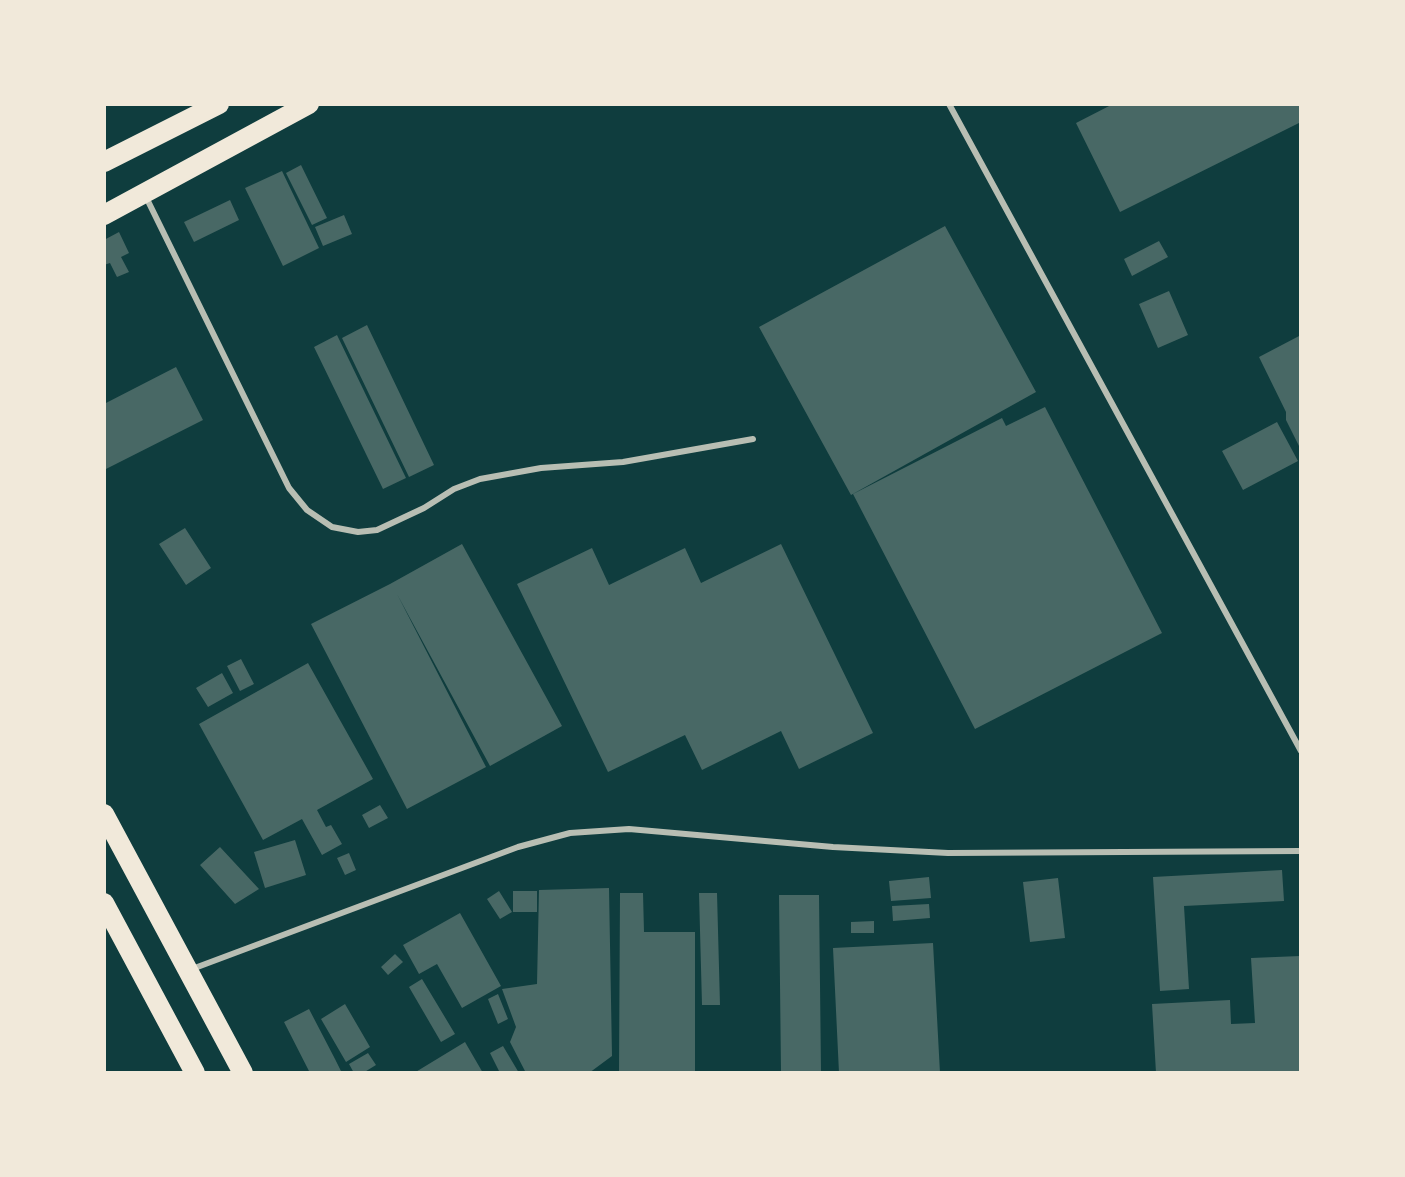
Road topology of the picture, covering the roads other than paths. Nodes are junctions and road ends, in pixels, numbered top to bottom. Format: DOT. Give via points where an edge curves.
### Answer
graph roads {
  1 [pos="219,104"];
  2 [pos="309,104"];
  3 [pos="949,104"];
  4 [pos="104,162"];
  5 [pos="144,192"];
  6 [pos="104,215"];
  7 [pos="753,439"];
  8 [pos="1301,751"];
  9 [pos="104,814"];
  10 [pos="1301,851"];
  11 [pos="104,903"];
  12 [pos="189,970"];
  13 [pos="195,1073"];
  14 [pos="243,1073"];
  1 -- 4 [label="main road"];
  2 -- 5 [label="main road"];
  3 -- 8 [label="lane"];
  5 -- 6 [label="main road"];
  5 -- 7 [label="lane" via="289,488 307,510 332,527 377,530 480,479"];
  9 -- 12 [label="main road"];
  10 -- 12 [label="lane" via="948,853 629,829 570,833 518,847"];
  11 -- 13 [label="main road"];
  12 -- 14 [label="main road"];
}
